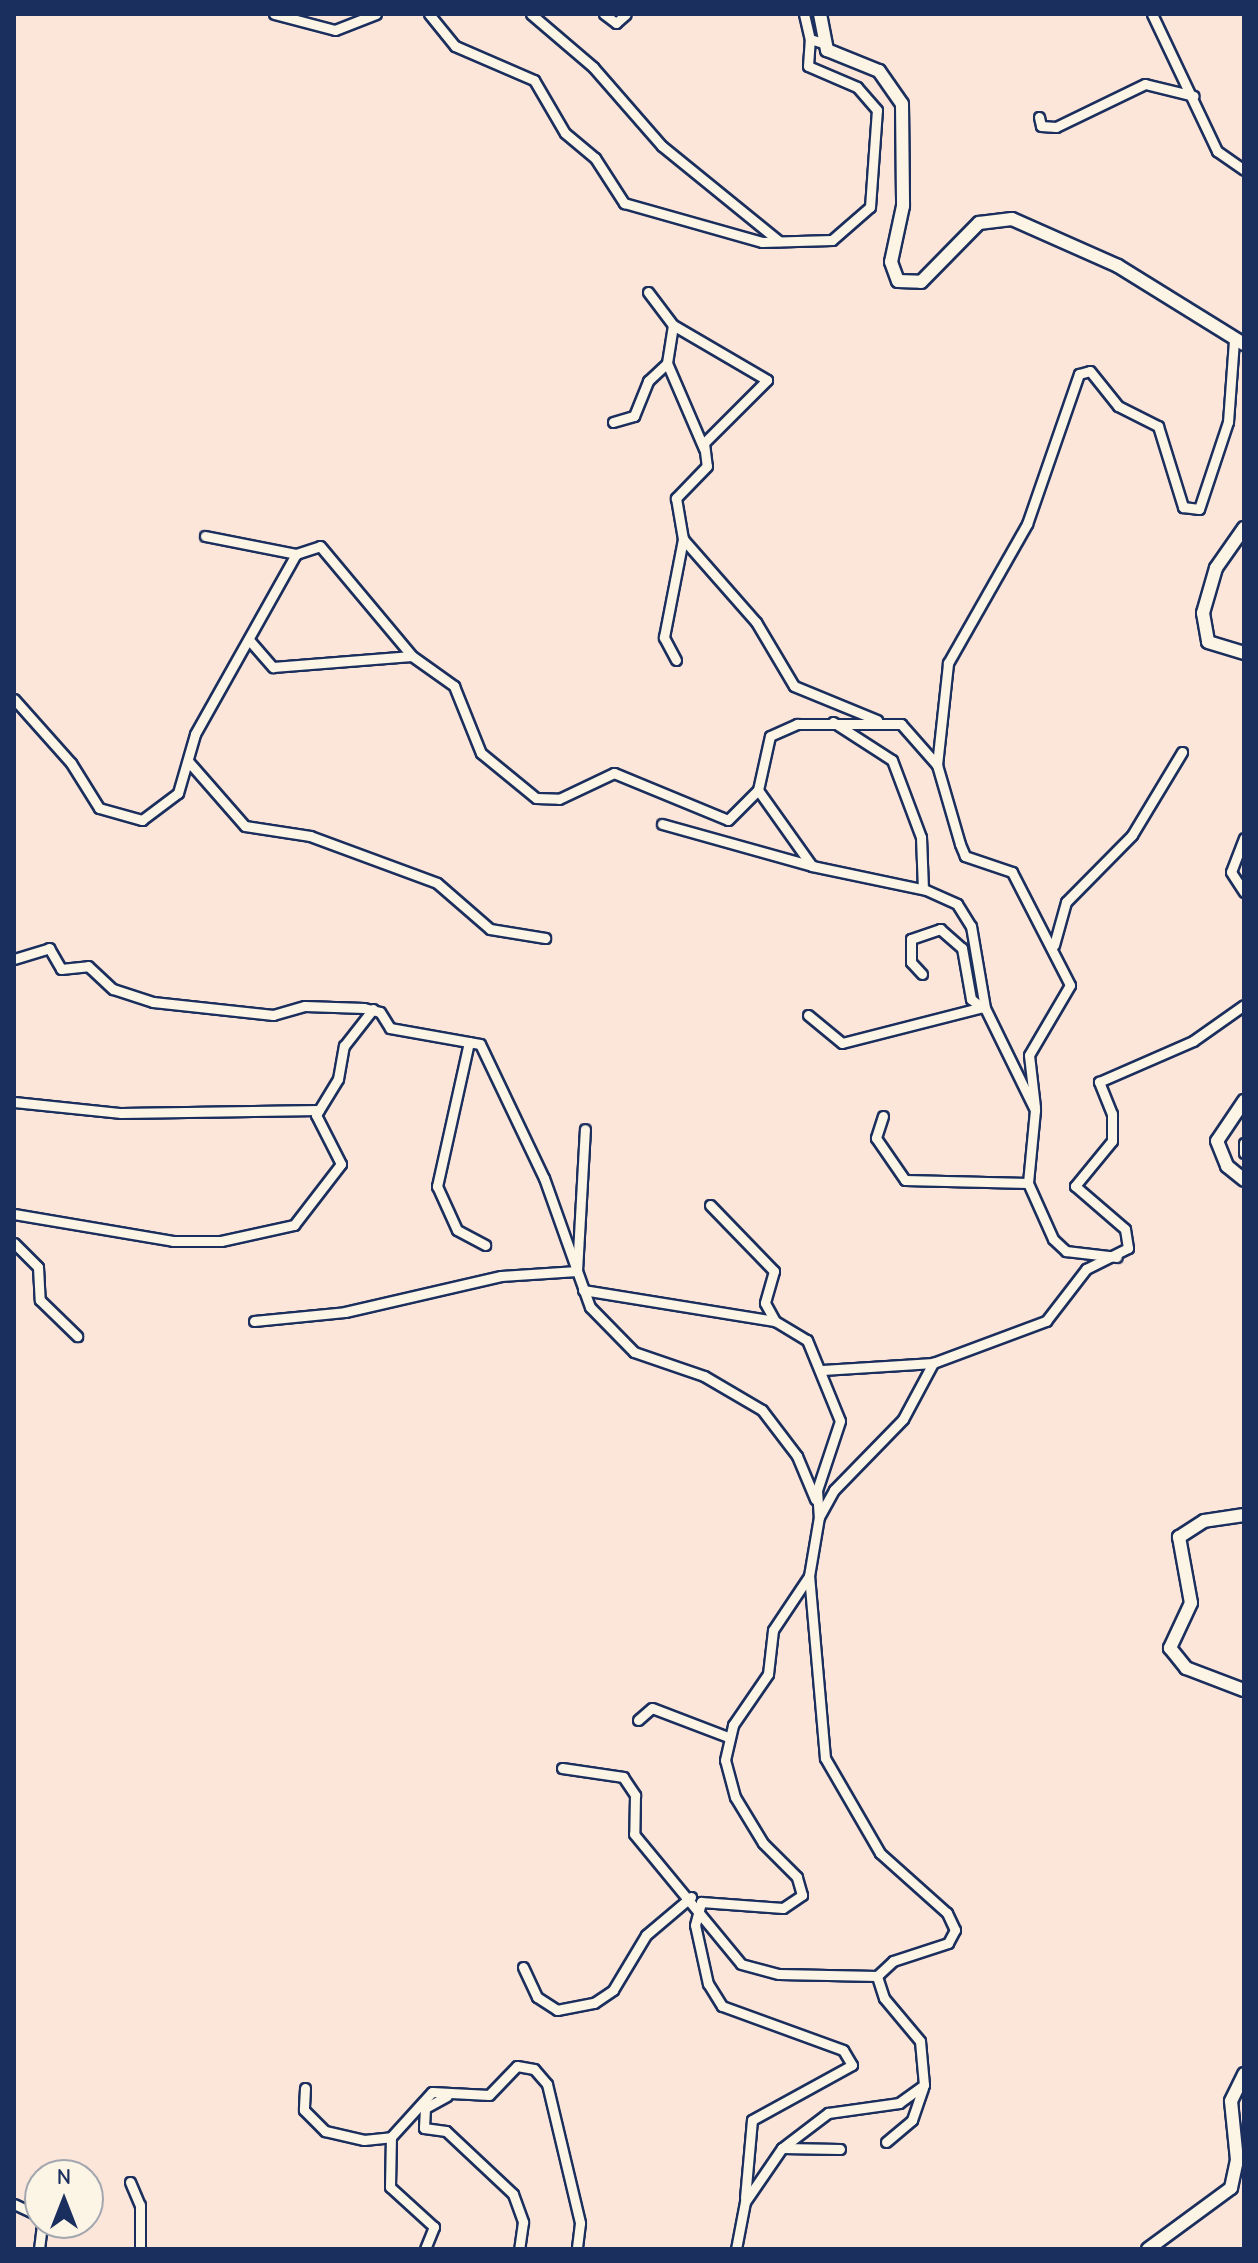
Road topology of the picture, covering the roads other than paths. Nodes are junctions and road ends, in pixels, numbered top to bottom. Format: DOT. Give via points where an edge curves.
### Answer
graph roads {
  1 [pos="274,14"];
  2 [pos="376,14"];
  3 [pos="429,14"];
  4 [pos="531,14"];
  5 [pos="604,14"];
  6 [pos="626,14"];
  7 [pos="804,14"];
  8 [pos="820,14"];
  9 [pos="1152,14"];
  10 [pos="810,39"];
  11 [pos="823,43"];
  12 [pos="1194,96"];
  13 [pos="1039,117"];
  14 [pos="1244,170"];
  15 [pos="782,243"];
  16 [pos="648,292"];
  17 [pos="673,325"];
  18 [pos="1239,342"];
  19 [pos="667,363"];
  20 [pos="613,422"];
  21 [pos="704,449"];
  22 [pos="1244,528"];
  23 [pos="205,536"];
  24 [pos="683,539"];
  25 [pos="296,554"];
  26 [pos="250,641"];
  27 [pos="1244,653"];
  28 [pos="412,656"];
  29 [pos="676,660"];
  30 [pos="14,699"];
  31 [pos="877,720"];
  32 [pos="833,722"];
  33 [pos="1182,752"];
  34 [pos="188,761"];
  35 [pos="937,765"];
  36 [pos="758,790"];
  37 [pos="662,824"];
  38 [pos="1244,838"];
  39 [pos="812,866"];
  40 [pos="923,889"];
  41 [pos="1244,892"];
  42 [pos="545,938"];
  43 [pos="1054,945"];
  44 [pos="14,959"];
  45 [pos="922,974"];
  46 [pos="1244,1005"];
  47 [pos="982,1008"];
  48 [pos="373,1009"];
  49 [pos="808,1015"];
  50 [pos="469,1042"];
  51 [pos="1244,1101"];
  52 [pos="14,1102"];
  53 [pos="319,1110"];
  54 [pos="1035,1110"];
  55 [pos="883,1116"];
  56 [pos="585,1129"];
  57 [pos="1244,1143"];
  58 [pos="1244,1153"];
  59 [pos="1244,1180"];
  60 [pos="1028,1183"];
  61 [pos="710,1205"];
  62 [pos="14,1214"];
  63 [pos="14,1243"];
  64 [pos="485,1245"];
  65 [pos="1117,1257"];
  66 [pos="577,1271"];
  67 [pos="583,1290"];
  68 [pos="254,1321"];
  69 [pos="775,1321"];
  70 [pos="77,1336"];
  71 [pos="933,1363"];
  72 [pos="823,1370"];
  73 [pos="815,1499"];
  74 [pos="1244,1515"];
  75 [pos="819,1517"];
  76 [pos="809,1576"];
  77 [pos="1244,1690"];
  78 [pos="638,1720"];
  79 [pos="728,1737"];
  80 [pos="562,1768"];
  81 [pos="694,1901"];
  82 [pos="523,1967"];
  83 [pos="877,1976"];
  84 [pos="1244,2074"];
  85 [pos="924,2085"];
  86 [pos="305,2088"];
  87 [pos="462,2094"];
  88 [pos="391,2137"];
  89 [pos="886,2142"];
  90 [pos="782,2148"];
  91 [pos="840,2149"];
  92 [pos="130,2182"];
  93 [pos="745,2202"];
  94 [pos="140,2249"];
  95 [pos="425,2249"];
  96 [pos="519,2249"];
  97 [pos="577,2249"];
  98 [pos="736,2249"];
  99 [pos="1148,2249"];
  1 -- 2 [label="street" via="335,30"];
  3 -- 15 [label="street" via="455,46 534,80 565,133 595,158 615,196 634,210 675,213 752,241"];
  4 -- 15 [label="street" via="593,67 662,146 724,193 754,228"];
  5 -- 6 [label="street" via="616,23"];
  7 -- 10 [label="street"];
  8 -- 11 [label="street"];
  9 -- 12 [label="street"];
  10 -- 11 [label="street"];
  10 -- 15 [label="street" via="808,66 861,89 877,110 872,195 865,218 843,236"];
  11 -- 18 [label="street" via="879,71 902,104 903,206 891,262 898,281 921,282 979,223 1012,219 1118,266"];
  12 -- 13 [label="street" via="1145,84 1056,127 1041,126"];
  12 -- 14 [label="street" via="1217,151"];
  16 -- 17 [label="street"];
  17 -- 19 [label="street"];
  17 -- 21 [label="street" via="720,357 761,370 767,380 711,432"];
  18 -- 35 [label="street" via="1228,422 1199,509 1183,507 1158,426 1118,406 1090,371 1076,378 1027,524 951,653"];
  19 -- 20 [label="street" via="648,381 634,416"];
  19 -- 21 [label="street"];
  21 -- 24 [label="street" via="707,466 676,498"];
  22 -- 27 [label="street" via="1216,568 1203,613 1208,642"];
  23 -- 25 [label="street"];
  24 -- 29 [label="street" via="664,637"];
  24 -- 31 [label="street" via="756,622 794,686"];
  25 -- 26 [label="street"];
  25 -- 28 [label="street" via="313,545 327,550"];
  26 -- 28 [label="street" via="273,667"];
  26 -- 34 [label="street" via="195,734"];
  28 -- 36 [label="street" via="454,686 481,753 542,800 614,773 728,820"];
  30 -- 34 [label="street" via="71,763 99,808 119,819 142,820 169,802"];
  31 -- 32 [label="street"];
  31 -- 35 [label="street" via="901,724"];
  32 -- 36 [label="street" via="781,727 770,736"];
  32 -- 40 [label="street" via="882,750 896,769 921,837"];
  33 -- 43 [label="street" via="1132,835 1066,902"];
  34 -- 42 [label="street" via="245,826 310,836 437,883 490,929"];
  35 -- 43 [label="street" via="965,856 1012,872"];
  36 -- 39 [label="street"];
  37 -- 39 [label="street"];
  38 -- 41 [label="street" via="1231,872"];
  39 -- 40 [label="street"];
  40 -- 47 [label="street" via="966,915"];
  43 -- 54 [label="street" via="1069,991 1029,1055"];
  44 -- 48 [label="street" via="49,948 61,969 88,966 113,989 153,1002 261,1014 305,1006"];
  45 -- 47 [label="street" via="911,962 911,939 940,929 962,948"];
  46 -- 65 [label="street" via="1193,1041 1102,1076 1112,1141 1075,1186 1125,1229 1128,1248"];
  47 -- 49 [label="street" via="842,1043"];
  47 -- 54 [label="street"];
  48 -- 50 [label="street" via="390,1028"];
  48 -- 53 [label="street" via="344,1046 338,1079"];
  50 -- 64 [label="street" via="437,1186 457,1230"];
  50 -- 66 [label="street" via="484,1048"];
  51 -- 59 [label="street" via="1217,1141 1227,1166"];
  52 -- 53 [label="street" via="121,1113"];
  53 -- 62 [label="street" via="318,1129 341,1164 322,1181 302,1219 285,1229 173,1241"];
  54 -- 60 [label="street"];
  55 -- 60 [label="street" via="876,1138 905,1180"];
  56 -- 66 [label="street"];
  57 -- 58 [label="street"];
  60 -- 65 [label="street" via="1058,1247"];
  61 -- 69 [label="street" via="774,1271 765,1303"];
  63 -- 70 [label="street" via="38,1267 40,1300"];
  65 -- 71 [label="street" via="1086,1269 1046,1321"];
  66 -- 67 [label="street"];
  66 -- 68 [label="street" via="501,1276 345,1312"];
  67 -- 69 [label="street"];
  67 -- 73 [label="street" via="604,1327 634,1352 704,1376 762,1410 797,1456"];
  69 -- 72 [label="street" via="807,1340"];
  71 -- 72 [label="street"];
  71 -- 75 [label="street" via="903,1419 834,1490"];
  72 -- 73 [label="street" via="840,1421"];
  73 -- 75 [label="street"];
  74 -- 77 [label="street" via="1204,1521 1179,1537 1191,1603 1170,1648 1186,1668"];
  75 -- 76 [label="street"];
  76 -- 79 [label="street" via="773,1630 768,1674"];
  76 -- 83 [label="street" via="819,1732 831,1774 880,1853 947,1913 955,1930 948,1943 893,1961"];
  78 -- 79 [label="street" via="652,1708"];
  79 -- 81 [label="street" via="726,1771 735,1797 763,1843 797,1877 802,1895 783,1908 740,1900"];
  80 -- 81 [label="street" via="623,1777 635,1795 634,1834"];
  81 -- 82 [label="street" via="646,1935 613,1990 584,2008 557,2010 537,1997"];
  81 -- 83 [label="street" via="734,1957 751,1969"];
  81 -- 93 [label="street" via="701,1963 722,2006 843,2050 851,2060 845,2074 771,2104 752,2120"];
  83 -- 85 [label="street" via="884,1998 920,2041"];
  84 -- 99 [label="street" via="1231,2101 1237,2160 1231,2188"];
  85 -- 89 [label="street" via="912,2120"];
  85 -- 90 [label="street" via="899,2103 828,2113"];
  86 -- 88 [label="street" via="304,2110 325,2131 364,2140"];
  87 -- 88 [label="street" via="426,2096"];
  87 -- 96 [label="street" via="430,2102 424,2128 446,2131 513,2194 523,2222"];
  87 -- 97 [label="street" via="489,2095 517,2066 540,2074 578,2212"];
  88 -- 95 [label="street" via="390,2187 434,2227"];
  90 -- 91 [label="street"];
  90 -- 93 [label="street"];
  92 -- 94 [label="street" via="143,2220"];
  93 -- 98 [label="street"];
}
